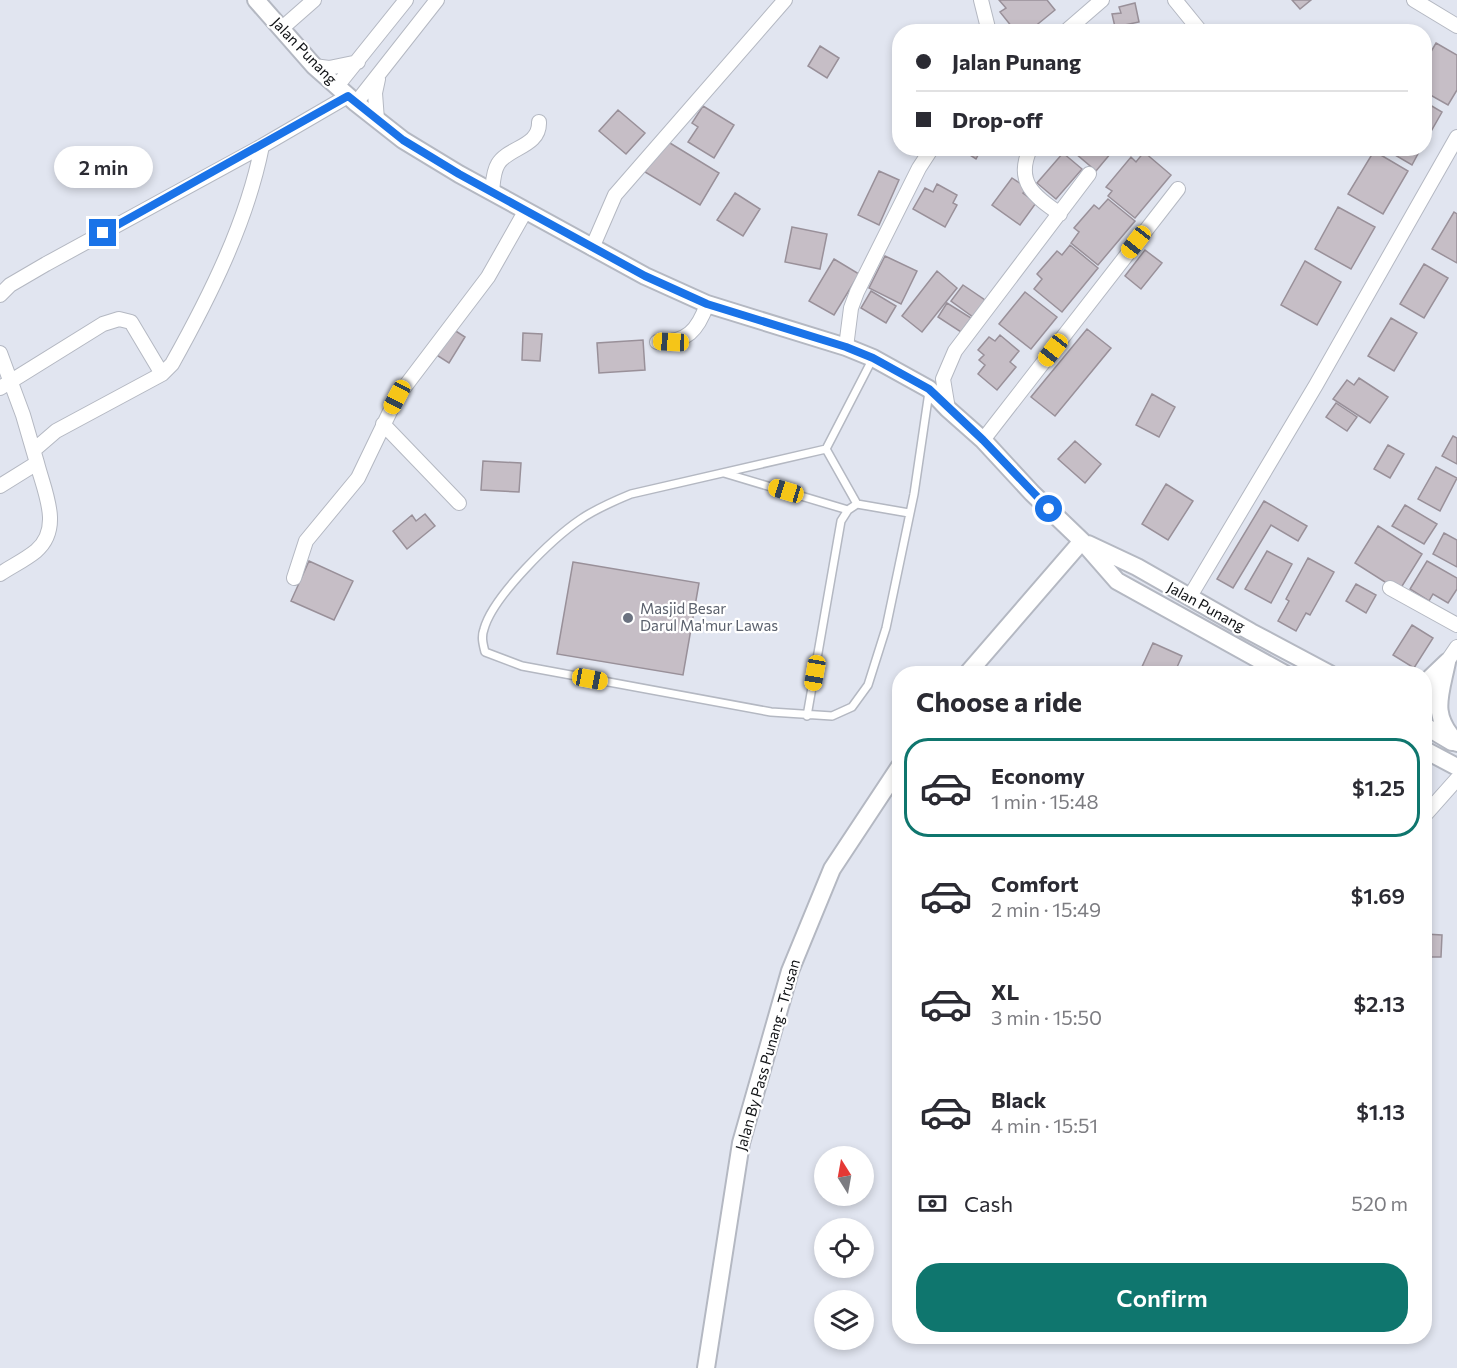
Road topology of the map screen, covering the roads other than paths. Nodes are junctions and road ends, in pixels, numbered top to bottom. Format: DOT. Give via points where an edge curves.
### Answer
graph roads {
  1 [pos="256,0"];
  2 [pos="314,0"];
  3 [pos="406,0"];
  4 [pos="437,0"];
  5 [pos="785,0"];
  6 [pos="981,0"];
  7 [pos="1102,0"];
  8 [pos="1175,0"];
  9 [pos="1414,0"];
  10 [pos="988,24"];
  11 [pos="1074,24"];
  12 [pos="1194,24"];
  13 [pos="1457,26"];
  14 [pos="281,29"];
  15 [pos="358,62"];
  16 [pos="314,66"];
  17 [pos="378,77"];
  18 [pos="347,95"];
  19 [pos="377,120"];
  20 [pos="539,122"];
  21 [pos="1457,137"];
  22 [pos="262,146"];
  23 [pos="927,156"];
  24 [pos="1028,156"];
  25 [pos="1089,174"];
  26 [pos="1178,189"];
  27 [pos="492,192"];
  28 [pos="526,210"];
  29 [pos="1060,214"];
  30 [pos="592,248"];
  31 [pos="0,295"];
  32 [pos="707,304"];
  33 [pos="657,342"];
  34 [pos="846,347"];
  35 [pos="0,353"];
  36 [pos="873,358"];
  37 [pos="162,374"];
  38 [pos="5,384"];
  39 [pos="929,389"];
  40 [pos="948,409"];
  41 [pos="383,424"];
  42 [pos="983,440"];
  43 [pos="826,449"];
  44 [pos="35,457"];
  45 [pos="724,473"];
  46 [pos="0,486"];
  47 [pos="459,503"];
  48 [pos="857,504"];
  49 [pos="848,510"];
  50 [pos="909,513"];
  51 [pos="1082,541"];
  52 [pos="0,574"];
  53 [pos="294,578"];
  54 [pos="1390,588"];
  55 [pos="1189,598"];
  56 [pos="1457,625"];
  57 [pos="1457,647"];
  58 [pos="1447,662"];
  59 [pos="974,666"];
  60 [pos="1271,666"];
  61 [pos="1315,666"];
  62 [pos="1432,676"];
  63 [pos="1432,684"];
  64 [pos="807,716"];
  65 [pos="1432,730"];
  66 [pos="1457,744"];
  67 [pos="1432,754"];
  68 [pos="1457,767"];
  69 [pos="892,778"];
  70 [pos="1457,779"];
  71 [pos="1432,807"];
  72 [pos="706,1368"];
  1 -- 14 [label="street, Jalan Punang"];
  2 -- 14 [label="street"];
  3 -- 15 [label="street"];
  4 -- 17 [label="street"];
  5 -- 30 [label="street" via="615,195"];
  6 -- 10 [label="street"];
  7 -- 11 [label="street"];
  8 -- 12 [label="street"];
  9 -- 13 [label="street"];
  14 -- 16 [label="street, Jalan Punang"];
  15 -- 16 [label="street" via="328,68"];
  15 -- 18 [label="street"];
  16 -- 18 [label="street, Jalan Punang"];
  17 -- 18 [label="street"];
  17 -- 19 [label="street"];
  18 -- 19 [label="street, Jalan Punang"];
  18 -- 22 [label="street"];
  19 -- 27 [label="street, Jalan Punang" via="403,140"];
  20 -- 27 [label="street" via="529,142 498,164"];
  21 -- 55 [label="street"];
  22 -- 31 [label="street" via="46,264"];
  22 -- 37 [label="street" via="254,185 227,253 180,349"];
  23 -- 34 [label="street" via="856,292"];
  24 -- 29 [label="street" via="1024,179"];
  25 -- 29 [label="street"];
  26 -- 42 [label="street"];
  27 -- 28 [label="street, Jalan Punang"];
  28 -- 30 [label="street, Jalan Punang"];
  28 -- 41 [label="street" via="488,277 415,370"];
  29 -- 40 [label="street" via="956,351 943,379"];
  30 -- 32 [label="street, Jalan Punang"];
  32 -- 33 [label="street" via="700,324 684,338"];
  32 -- 34 [label="street, Jalan Punang"];
  34 -- 36 [label="street, Jalan Punang"];
  35 -- 38 [label="street"];
  36 -- 39 [label="street, Jalan Punang"];
  36 -- 43 [label="lane"];
  37 -- 38 [label="street" via="131,322 119,319 103,324"];
  37 -- 44 [label="street" via="56,431"];
  38 -- 44 [label="street"];
  39 -- 40 [label="street, Jalan Punang"];
  39 -- 50 [label="lane"];
  40 -- 42 [label="street, Jalan Punang"];
  41 -- 47 [label="street"];
  41 -- 53 [label="street" via="358,478 306,541"];
  42 -- 51 [label="street, Jalan Punang"];
  43 -- 45 [label="lane"];
  43 -- 48 [label="lane"];
  44 -- 46 [label="street"];
  44 -- 52 [label="street" via="51,518 49,535 37,550"];
  45 -- 49 [label="lane"];
  45 -- 64 [label="lane" via="631,494 580,519 542,551 492,611 483,633 485,652 522,666"];
  48 -- 49 [label="lane"];
  48 -- 50 [label="lane"];
  49 -- 64 [label="lane" via="841,521"];
  50 -- 64 [label="lane" via="886,628 868,685 852,707 832,716"];
  51 -- 55 [label="street, Jalan Punang"];
  51 -- 59 [label="street"];
  51 -- 60 [label="street, Jalan Punang" via="1117,581"];
  54 -- 56 [label="street"];
  55 -- 61 [label="street, Jalan Punang"];
  57 -- 58 [label="street"];
  58 -- 62 [label="street"];
  58 -- 63 [label="street"];
  58 -- 66 [label="street" via="1438,709 1445,730"];
  65 -- 66 [label="street"];
  67 -- 68 [label="street"];
  69 -- 72 [label="street, Jalan By Pass Punang - Trusan" via="832,869 790,971 741,1143"];
  70 -- 71 [label="street"];
}
